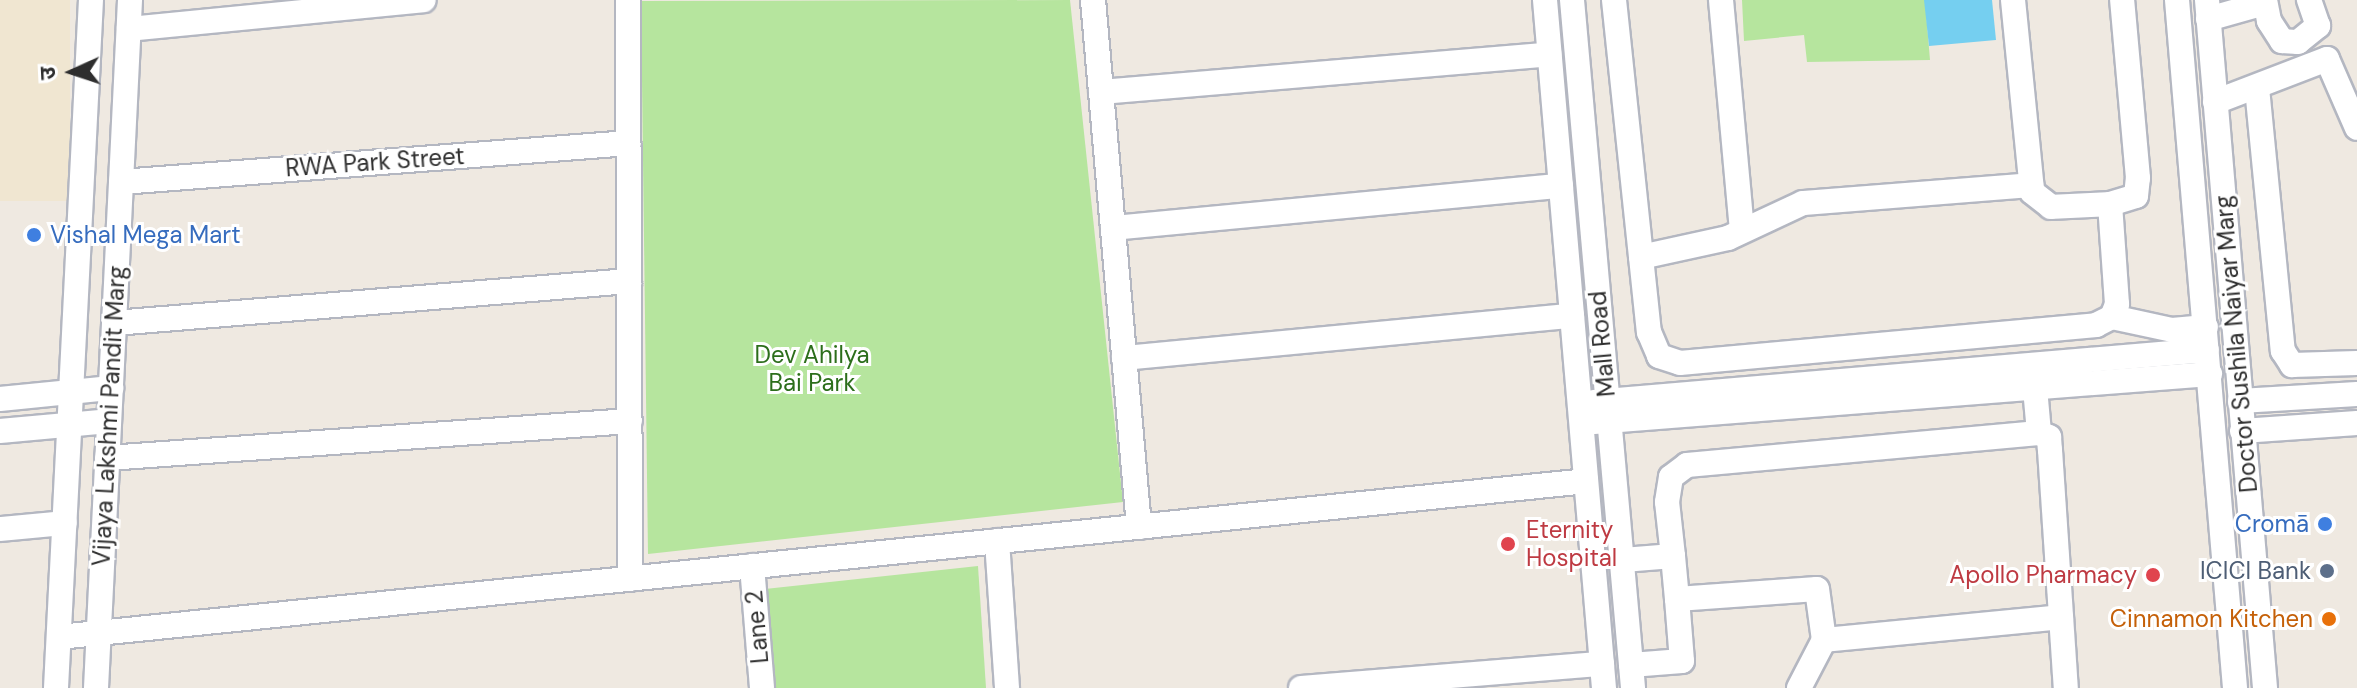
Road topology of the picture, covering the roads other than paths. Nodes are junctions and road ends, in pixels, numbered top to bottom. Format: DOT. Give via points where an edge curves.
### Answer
graph roads {
  1 [pos="91,0"];
  2 [pos="130,0"];
  3 [pos="424,0"];
  4 [pos="628,0"];
  5 [pos="1093,0"];
  6 [pos="1545,0"];
  7 [pos="1572,0"];
  8 [pos="1614,0"];
  9 [pos="1721,0"];
  10 [pos="2013,0"];
  11 [pos="2122,0"];
  12 [pos="2177,0"];
  13 [pos="2309,0"];
  14 [pos="2265,2"];
  15 [pos="2208,9"];
  16 [pos="129,29"];
  17 [pos="2298,42"];
  18 [pos="1549,54"];
  19 [pos="2310,66"];
  20 [pos="2257,88"];
  21 [pos="1101,92"];
  22 [pos="2215,102"];
  23 [pos="2357,128"];
  24 [pos="629,143"];
  25 [pos="121,182"];
  26 [pos="2031,185"];
  27 [pos="1561,186"];
  28 [pos="2110,204"];
  29 [pos="1113,228"];
  30 [pos="1742,230"];
  31 [pos="1641,257"];
  32 [pos="629,281"];
  33 [pos="1572,316"];
  34 [pos="2112,317"];
  35 [pos="114,323"];
  36 [pos="2207,338"];
  37 [pos="1796,353"];
  38 [pos="1124,358"];
  39 [pos="2357,363"];
  40 [pos="2210,374"];
  41 [pos="1800,384"];
  42 [pos="111,388"];
  43 [pos="2035,388"];
  44 [pos="71,392"];
  45 [pos="2357,394"];
  46 [pos="0,399"];
  47 [pos="2240,401"];
  48 [pos="1608,411"];
  49 [pos="1580,413"];
  50 [pos="109,421"];
  51 [pos="630,421"];
  52 [pos="2357,423"];
  53 [pos="70,425"];
  54 [pos="0,431"];
  55 [pos="2039,433"];
  56 [pos="2243,439"];
  57 [pos="2216,449"];
  58 [pos="107,458"];
  59 [pos="1586,481"];
  60 [pos="65,523"];
  61 [pos="1139,527"];
  62 [pos="0,529"];
  63 [pos="997,541"];
  64 [pos="1673,556"];
  65 [pos="1623,560"];
  66 [pos="752,566"];
  67 [pos="630,579"];
  68 [pos="1677,599"];
  69 [pos="2061,617"];
  70 [pos="98,633"];
  71 [pos="59,637"];
  72 [pos="1824,640"];
  73 [pos="1603,676"];
  74 [pos="1632,676"];
  75 [pos="56,688"];
  76 [pos="96,688"];
  77 [pos="762,688"];
  78 [pos="1007,688"];
  79 [pos="1301,688"];
  80 [pos="1799,688"];
  81 [pos="2066,688"];
  82 [pos="2235,688"];
  83 [pos="2265,688"];
  1 -- 44 [label="street, Vijaya Lakshmi Pandit Marg"];
  2 -- 16 [label="street, Vijaya Lakshmi Pandit Marg"];
  3 -- 16 [label="street"];
  4 -- 24 [label="street"];
  5 -- 21 [label="street"];
  6 -- 18 [label="street, Mall Road"];
  7 -- 48 [label="street, Mall Road"];
  8 -- 31 [label="street"];
  9 -- 30 [label="street"];
  10 -- 26 [label="street"];
  11 -- 28 [label="street" via="2138,178 2136,196"];
  12 -- 36 [label="street, Doctor Sushila Naiyar Marg"];
  13 -- 17 [label="street" via="2318,26"];
  14 -- 15 [label="street"];
  14 -- 17 [label="street" via="2282,41"];
  15 -- 22 [label="street, Doctor Sushila Naiyar Marg"];
  16 -- 25 [label="street, Vijaya Lakshmi Pandit Marg"];
  17 -- 19 [label="street"];
  18 -- 21 [label="street"];
  18 -- 27 [label="street, Mall Road"];
  19 -- 20 [label="street"];
  19 -- 23 [label="street" via="2327,59"];
  20 -- 22 [label="street"];
  20 -- 39 [label="street" via="2283,351 2292,365"];
  21 -- 29 [label="street"];
  22 -- 47 [label="street, Doctor Sushila Naiyar Marg"];
  24 -- 25 [label="street, RWA Park Street"];
  24 -- 32 [label="street"];
  25 -- 35 [label="street, Vijaya Lakshmi Pandit Marg"];
  26 -- 28 [label="street" via="2040,203 2051,207"];
  26 -- 30 [label="street" via="1803,203"];
  27 -- 29 [label="street"];
  27 -- 33 [label="street, Mall Road"];
  28 -- 34 [label="street" via="2117,304"];
  29 -- 38 [label="street"];
  30 -- 31 [label="street"];
  31 -- 37 [label="street" via="1649,332 1659,356 1680,363"];
  32 -- 35 [label="street"];
  32 -- 51 [label="street"];
  33 -- 38 [label="street"];
  33 -- 49 [label="street, Mall Road"];
  34 -- 36 [label="street"];
  34 -- 37 [label="street" via="2096,325"];
  35 -- 42 [label="street, Vijaya Lakshmi Pandit Marg"];
  36 -- 40 [label="street, Doctor Sushila Naiyar Marg"];
  36 -- 41 [label="street"];
  37 -- 41 [label="street"];
  38 -- 61 [label="street"];
  40 -- 43 [label="street"];
  40 -- 57 [label="street, Doctor Sushila Naiyar Marg"];
  41 -- 48 [label="street"];
  42 -- 44 [label="street"];
  42 -- 50 [label="street, Vijaya Lakshmi Pandit Marg"];
  43 -- 48 [label="street"];
  43 -- 55 [label="street"];
  44 -- 46 [label="street"];
  44 -- 53 [label="street, Vijaya Lakshmi Pandit Marg"];
  45 -- 47 [label="street"];
  47 -- 56 [label="street, Doctor Sushila Naiyar Marg"];
  48 -- 49 [label="street"];
  48 -- 65 [label="street, Mall Road"];
  49 -- 59 [label="street, Mall Road"];
  50 -- 53 [label="street"];
  50 -- 58 [label="street, Vijaya Lakshmi Pandit Marg"];
  51 -- 58 [label="street"];
  51 -- 67 [label="street"];
  52 -- 56 [label="street"];
  53 -- 54 [label="street"];
  53 -- 60 [label="street, Vijaya Lakshmi Pandit Marg"];
  55 -- 64 [label="street" via="1687,465 1671,477 1667,502"];
  55 -- 69 [label="street" via="2049,437"];
  56 -- 57 [label="street"];
  56 -- 83 [label="street, Doctor Sushila Naiyar Marg"];
  57 -- 82 [label="street, Doctor Sushila Naiyar Marg"];
  58 -- 70 [label="street, Vijaya Lakshmi Pandit Marg"];
  59 -- 61 [label="street"];
  59 -- 73 [label="street, Mall Road"];
  60 -- 62 [label="street"];
  60 -- 71 [label="street, Vijaya Lakshmi Pandit Marg"];
  61 -- 63 [label="street"];
  63 -- 66 [label="street"];
  63 -- 78 [label="street"];
  64 -- 65 [label="street"];
  64 -- 68 [label="street"];
  65 -- 74 [label="street, Mall Road"];
  66 -- 67 [label="street"];
  66 -- 77 [label="street, Lane 2"];
  67 -- 70 [label="street"];
  68 -- 72 [label="street" via="1817,589"];
  68 -- 74 [label="street" via="1682,661"];
  69 -- 72 [label="street"];
  69 -- 81 [label="street"];
  70 -- 71 [label="street"];
  70 -- 76 [label="street, Vijaya Lakshmi Pandit Marg"];
  71 -- 75 [label="street, Vijaya Lakshmi Pandit Marg"];
  72 -- 80 [label="street"];
  73 -- 79 [label="street"];
}
